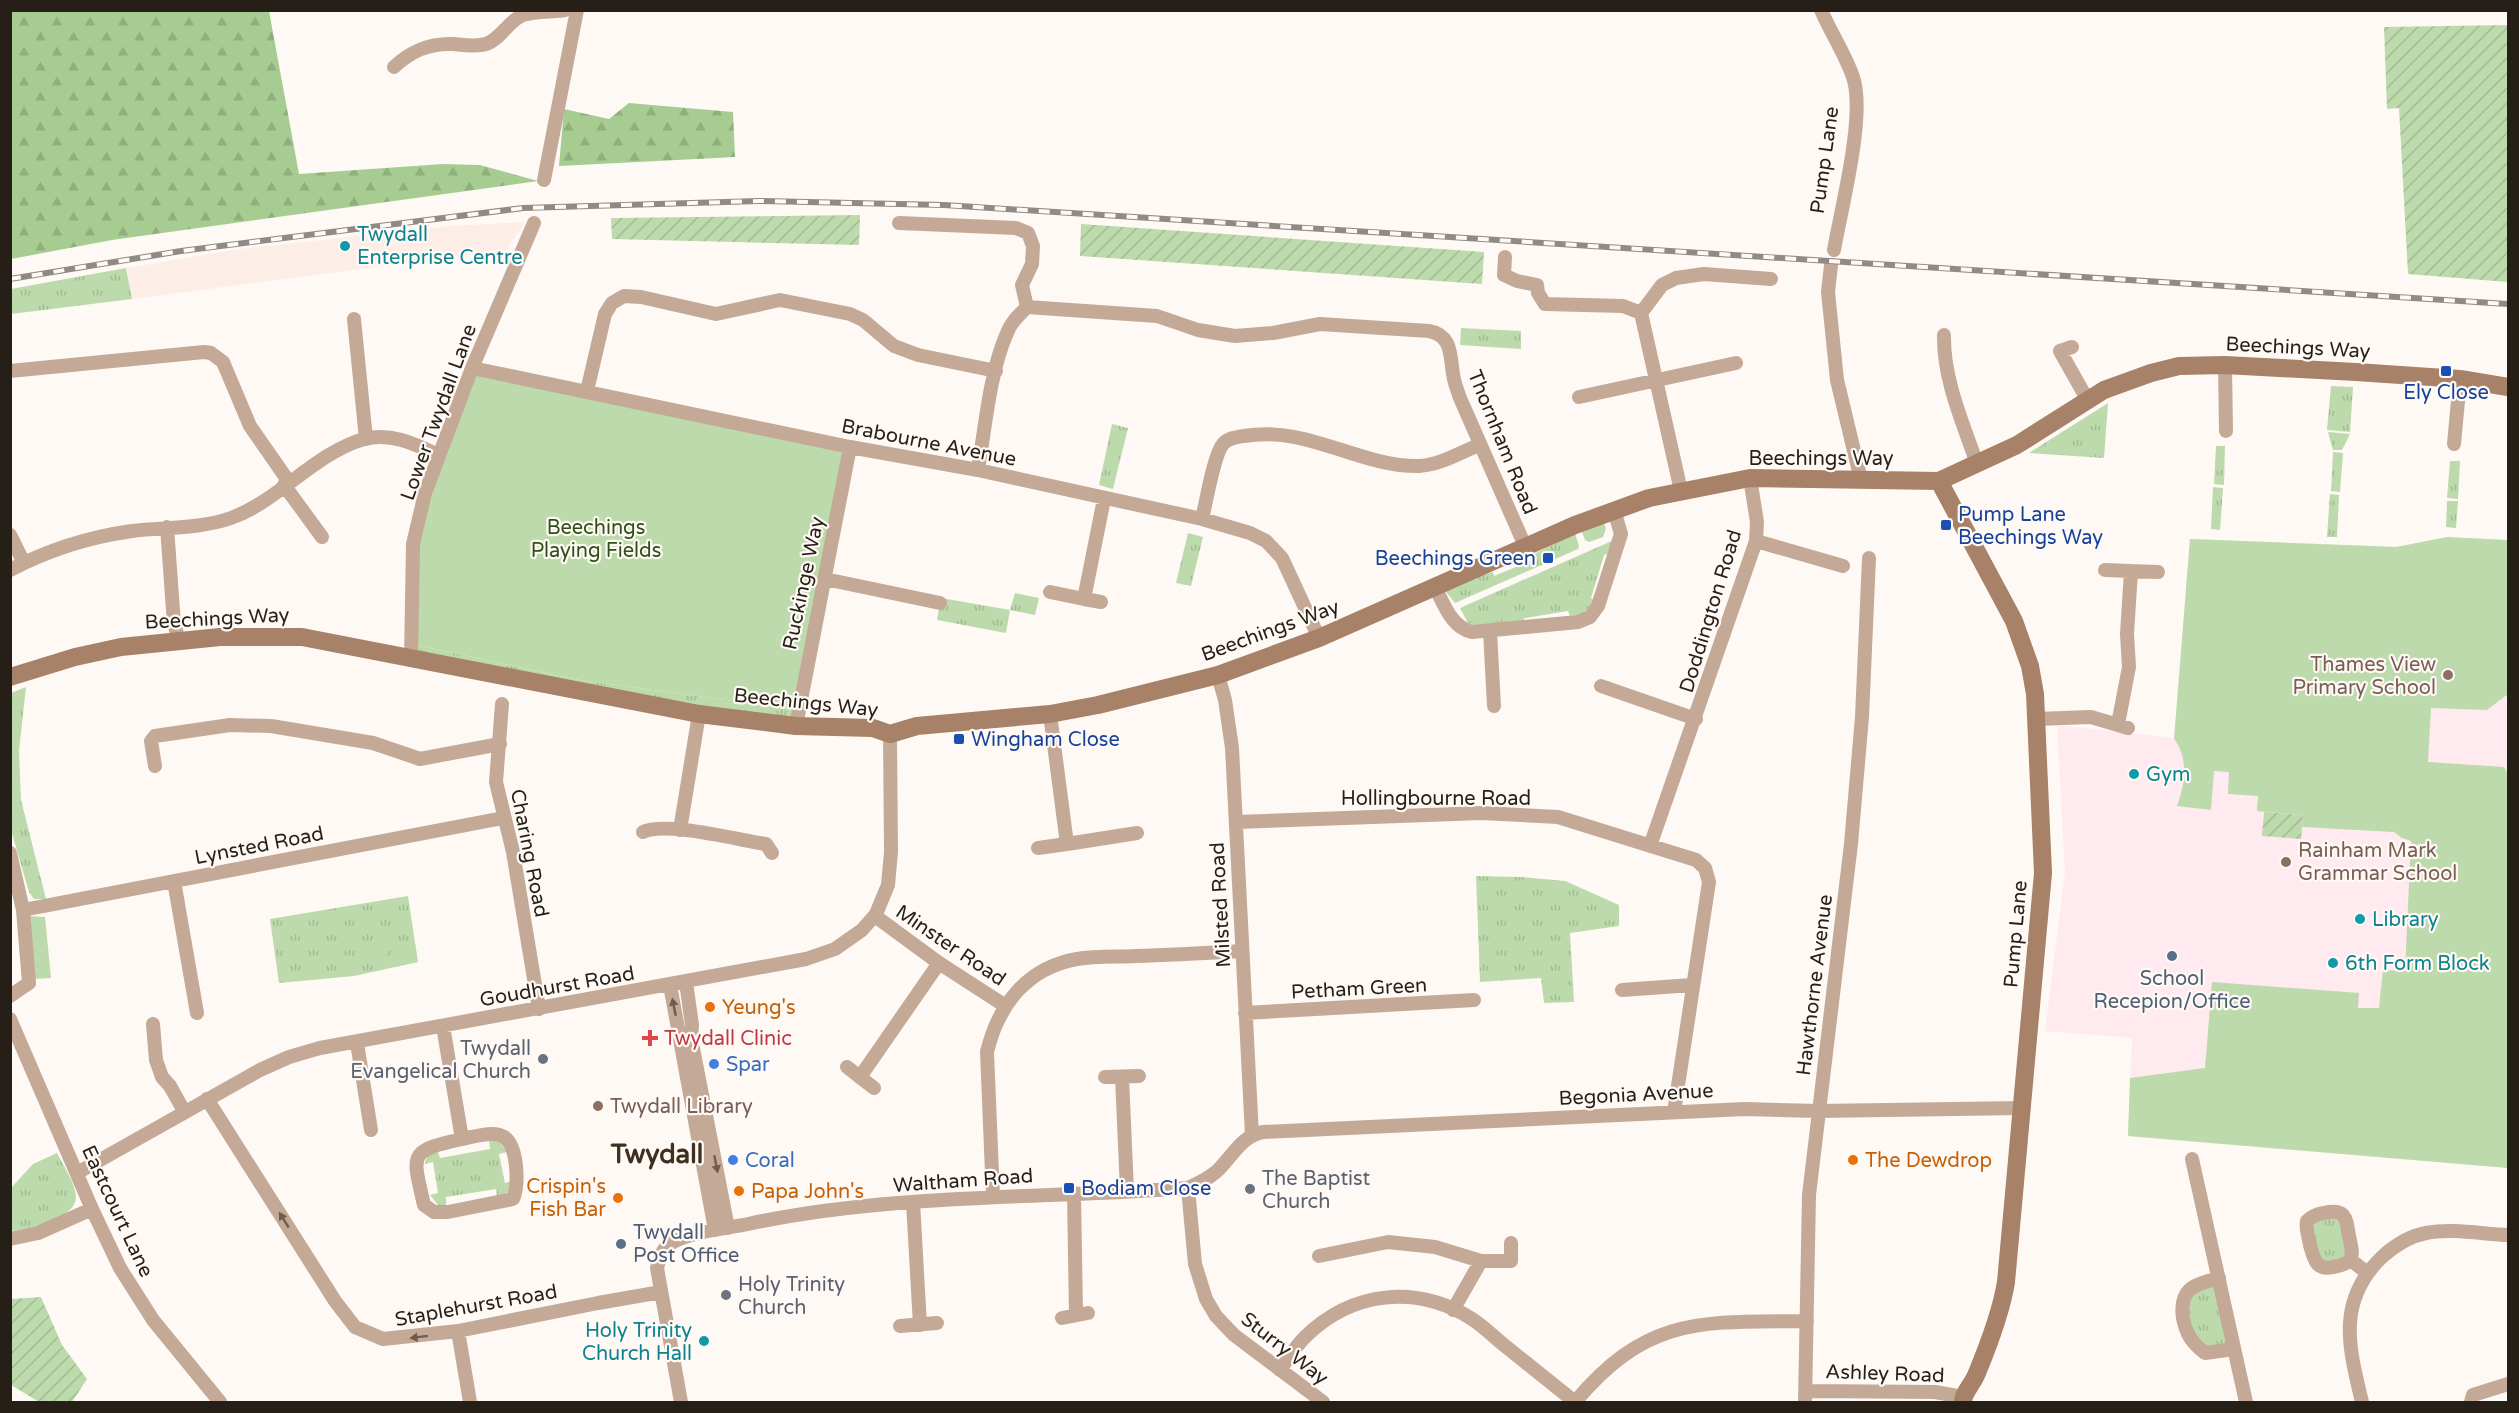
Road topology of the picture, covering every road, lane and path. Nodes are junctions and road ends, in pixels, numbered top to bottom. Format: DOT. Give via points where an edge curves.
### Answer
graph roads {
  1 [pos="565,10"];
  2 [pos="577,10"];
  3 [pos="1821,10"];
  4 [pos="394,67"];
  5 [pos="544,180"];
  6 [pos="534,223"];
  7 [pos="899,223"];
  8 [pos="1834,250"];
  9 [pos="1505,257"];
  10 [pos="1831,265"];
  11 [pos="1771,279"];
  12 [pos="1027,307"];
  13 [pos="1641,313"];
  14 [pos="354,319"];
  15 [pos="1944,335"];
  16 [pos="2072,347"];
  17 [pos="1736,363"];
  18 [pos="2224,365"];
  19 [pos="472,368"];
  20 [pos="10,371"];
  21 [pos="996,371"];
  22 [pos="2460,379"];
  23 [pos="1656,380"];
  24 [pos="2508,387"];
  25 [pos="587,391"];
  26 [pos="1579,397"];
  27 [pos="2087,399"];
  28 [pos="2226,431"];
  29 [pos="366,439"];
  30 [pos="2454,444"];
  31 [pos="1479,445"];
  32 [pos="850,447"];
  33 [pos="438,455"];
  34 [pos="1977,464"];
  35 [pos="978,470"];
  36 [pos="1750,478"];
  37 [pos="1861,480"];
  38 [pos="1939,481"];
  39 [pos="287,484"];
  40 [pos="1681,490"];
  41 [pos="1104,499"];
  42 [pos="1614,510"];
  43 [pos="1202,519"];
  44 [pos="167,527"];
  45 [pos="10,535"];
  46 [pos="322,537"];
  47 [pos="1755,541"];
  48 [pos="1525,546"];
  49 [pos="1869,558"];
  50 [pos="24,563"];
  51 [pos="10,570"];
  52 [pos="2105,570"];
  53 [pos="2131,571"];
  54 [pos="2158,572"];
  55 [pos="1868,573"];
  56 [pos="825,579"];
  57 [pos="1435,586"];
  58 [pos="1050,592"];
  59 [pos="1084,599"];
  60 [pos="1101,602"];
  61 [pos="940,603"];
  62 [pos="1490,631"];
  63 [pos="1319,638"];
  64 [pos="179,640"];
  65 [pos="411,659"];
  66 [pos="1218,675"];
  67 [pos="10,677"];
  68 [pos="1601,686"];
  69 [pos="502,704"];
  70 [pos="1495,706"];
  71 [pos="699,714"];
  72 [pos="1050,714"];
  73 [pos="1696,719"];
  74 [pos="2036,719"];
  75 [pos="796,726"];
  76 [pos="890,734"];
  77 [pos="500,744"];
  78 [pos="155,766"];
  79 [pos="503,818"];
  80 [pos="1236,822"];
  81 [pos="680,830"];
  82 [pos="643,832"];
  83 [pos="1137,833"];
  84 [pos="1067,844"];
  85 [pos="1650,846"];
  86 [pos="1038,848"];
  87 [pos="10,853"];
  88 [pos="772,853"];
  89 [pos="174,881"];
  90 [pos="23,910"];
  91 [pos="875,916"];
  92 [pos="1242,951"];
  93 [pos="939,963"];
  94 [pos="686,982"];
  95 [pos="670,985"];
  96 [pos="1692,985"];
  97 [pos="1622,990"];
  98 [pos="10,996"];
  99 [pos="1474,1000"];
  100 [pos="1005,1005"];
  101 [pos="539,1009"];
  102 [pos="197,1013"];
  103 [pos="1245,1013"];
  104 [pos="10,1019"];
  105 [pos="153,1024"];
  106 [pos="443,1026"];
  107 [pos="357,1043"];
  108 [pos="847,1068"];
  109 [pos="1139,1076"];
  110 [pos="860,1077"];
  111 [pos="1105,1077"];
  112 [pos="1122,1077"];
  113 [pos="874,1088"];
  114 [pos="207,1099"];
  115 [pos="2023,1108"];
  116 [pos="184,1111"];
  117 [pos="1818,1111"];
  118 [pos="1674,1112"];
  119 [pos="371,1130"];
  120 [pos="1252,1136"];
  121 [pos="462,1139"];
  122 [pos="2192,1159"];
  123 [pos="77,1173"];
  124 [pos="1188,1188"];
  125 [pos="1127,1191"];
  126 [pos="1074,1193"];
  127 [pos="993,1197"];
  128 [pos="913,1202"];
  129 [pos="92,1209"];
  130 [pos="721,1229"];
  131 [pos="2508,1235"];
  132 [pos="10,1239"];
  133 [pos="1511,1243"];
  134 [pos="1319,1256"];
  135 [pos="2351,1260"];
  136 [pos="1481,1261"];
  137 [pos="2367,1273"];
  138 [pos="2219,1278"];
  139 [pos="661,1293"];
  140 [pos="1454,1310"];
  141 [pos="1062,1318"];
  142 [pos="1807,1321"];
  143 [pos="937,1323"];
  144 [pos="920,1324"];
  145 [pos="900,1326"];
  146 [pos="458,1331"];
  147 [pos="2234,1349"];
  148 [pos="1280,1370"];
  149 [pos="2508,1384"];
  150 [pos="1805,1397"];
  151 [pos="1963,1400"];
  152 [pos="220,1402"];
  153 [pos="470,1402"];
  154 [pos="681,1402"];
  155 [pos="1323,1402"];
  156 [pos="1575,1402"];
  157 [pos="2246,1402"];
  158 [pos="2362,1402"];
  159 [pos="2471,1402"];
  1 -- 4 [label="street" via="521,15 487,44 421,48"];
  2 -- 5 [label="street"];
  3 -- 8 [label="street, Pump Lane" via="1854,78 1856,110"];
  6 -- 19 [label="street, Lower Twydall Lane"];
  7 -- 12 [label="street" via="1016,228 1028,233 1033,246 1032,264 1022,285"];
  9 -- 13 [label="street" via="1503,274 1537,285 1545,304 1623,306"];
  10 -- 37 [label="street" via="1828,292 1837,380"];
  11 -- 13 [label="street" via="1704,273 1676,278 1662,285"];
  12 -- 21 [label="street" via="1007,333"];
  12 -- 31 [label="street, Thornham Road" via="1158,316 1198,330 1235,336 1320,324 1435,332 1451,350 1454,381"];
  13 -- 23 [label="street"];
  14 -- 29 [label="street"];
  15 -- 34 [label="street" via="1950,383"];
  16 -- 27 [label="street" via="2060,351"];
  17 -- 23 [label="street"];
  18 -- 22 [label="street, Beechings Way"];
  18 -- 27 [label="street, Beechings Way" via="2179,366 2121,382"];
  18 -- 28 [label="street"];
  19 -- 25 [label="street, Brabourne Avenue"];
  19 -- 33 [label="street, Lower Twydall Lane"];
  20 -- 39 [label="street" via="210,353 225,364 250,426"];
  21 -- 25 [label="street" via="918,355 894,346 850,314 780,300 716,314 624,296 612,303 605,314"];
  21 -- 35 [label="street"];
  22 -- 24 [label="street, Beechings Way"];
  22 -- 30 [label="street"];
  23 -- 26 [label="street"];
  23 -- 40 [label="street"];
  25 -- 32 [label="street, Brabourne Avenue"];
  27 -- 34 [label="street, Beechings Way" via="2017,445"];
  29 -- 33 [label="street" via="408,441"];
  29 -- 39 [label="street" via="327,457"];
  31 -- 43 [label="street" via="1438,463 1419,466 1391,464 1309,438 1252,434 1233,438 1223,444 1217,457"];
  31 -- 48 [label="street, Thornham Road"];
  32 -- 35 [label="street, Brabourne Avenue"];
  32 -- 56 [label="street, Ruckinge Way"];
  33 -- 65 [label="street, Lower Twydall Lane" via="413,544"];
  34 -- 38 [label="street, Beechings Way"];
  35 -- 41 [label="street, Brabourne Avenue"];
  36 -- 37 [label="street, Beechings Way"];
  36 -- 40 [label="street, Beechings Way"];
  36 -- 47 [label="street, Doddington Road"];
  37 -- 38 [label="street, Beechings Way"];
  38 -- 74 [label="street, Pump Lane" via="2023,641 2032,675"];
  39 -- 44 [label="street" via="232,518"];
  39 -- 46 [label="street"];
  40 -- 42 [label="street, Beechings Way"];
  41 -- 43 [label="street, Brabourne Avenue"];
  41 -- 59 [label="street"];
  42 -- 48 [label="street, Beechings Way"];
  42 -- 62 [label="street" via="1621,534 1598,606 1590,616 1578,622"];
  43 -- 63 [label="street, Brabourne Avenue" via="1250,533 1276,550 1291,573"];
  44 -- 50 [label="street" via="91,539"];
  44 -- 64 [label="street" via="174,624"];
  45 -- 50 [label="street"];
  47 -- 55 [label="street"];
  47 -- 73 [label="street, Doddington Road"];
  48 -- 57 [label="street, Beechings Way"];
  49 -- 55 [label="street, Hawthorne Avenue"];
  50 -- 51 [label="street"];
  52 -- 53 [label="street"];
  53 -- 54 [label="street"];
  53 -- 74 [label="street" via="2123,726 2081,716"];
  55 -- 117 [label="street, Hawthorne Avenue" via="1862,717 1851,844"];
  56 -- 61 [label="street"];
  56 -- 75 [label="street, Ruckinge Way"];
  57 -- 62 [label="street" via="1454,622 1463,630"];
  57 -- 63 [label="street, Beechings Way"];
  58 -- 59 [label="street"];
  59 -- 60 [label="street"];
  62 -- 70 [label="street"];
  63 -- 66 [label="street, Beechings Way"];
  64 -- 65 [label="street, Beechings Way" via="255,635 302,637"];
  64 -- 67 [label="street, Beechings Way" via="75,657"];
  65 -- 71 [label="street, Beechings Way"];
  66 -- 72 [label="street, Beechings Way"];
  66 -- 80 [label="street, Milsted Road" via="1229,725"];
  68 -- 73 [label="street, Doddington Road"];
  69 -- 77 [label="street, Charing Road"];
  71 -- 75 [label="street, Beechings Way"];
  71 -- 81 [label="street"];
  72 -- 76 [label="street, Beechings Way" via="917,726"];
  72 -- 84 [label="street"];
  73 -- 85 [label="street, Doddington Road"];
  74 -- 115 [label="street, Pump Lane" via="2043,873"];
  75 -- 76 [label="street, Beechings Way" via="873,728"];
  76 -- 91 [label="street, Goudhurst Road" via="891,872"];
  77 -- 78 [label="street" via="420,759 373,743 330,735 272,726 230,725 155,736 151,741"];
  77 -- 79 [label="street, Charing Road" via="496,782"];
  79 -- 89 [label="street, Lynsted Road"];
  79 -- 101 [label="street, Charing Road" via="513,852"];
  80 -- 85 [label="street, Hollingbourne Road" via="1482,813 1558,817"];
  80 -- 92 [label="street, Milsted Road"];
  81 -- 82 [label="street" via="651,828"];
  81 -- 88 [label="street" via="766,844"];
  83 -- 84 [label="street"];
  84 -- 86 [label="street"];
  85 -- 96 [label="street, Hollingbourne Road" via="1696,860 1708,876"];
  87 -- 90 [label="street"];
  89 -- 90 [label="street, Lynsted Road"];
  89 -- 102 [label="street"];
  90 -- 98 [label="street" via="29,983"];
  91 -- 93 [label="street, Minster Road"];
  91 -- 94 [label="street, Goudhurst Road" via="854,937 823,955"];
  92 -- 100 [label="street" via="1076,959 1047,969 1022,985"];
  92 -- 103 [label="street, Milsted Road"];
  93 -- 100 [label="street, Minster Road"];
  93 -- 110 [label="street"];
  94 -- 95 [label="street, Goudhurst Road"];
  94 -- 130 [label="street, one-way"];
  95 -- 101 [label="street, Goudhurst Road"];
  130 -- 95 [label="street, one-way"];
  96 -- 97 [label="street"];
  96 -- 118 [label="street, Hollingbourne Road"];
  99 -- 103 [label="street, Petham Green"];
  100 -- 127 [label="street" via="992,1030 987,1052"];
  101 -- 106 [label="street, Goudhurst Road"];
  103 -- 120 [label="street, Milsted Road"];
  104 -- 123 [label="street, Eastcourt Lane"];
  105 -- 116 [label="street" via="156,1060 162,1077"];
  106 -- 107 [label="street, Goudhurst Road"];
  106 -- 121 [label="street"];
  107 -- 114 [label="street, Goudhurst Road" via="289,1057"];
  107 -- 119 [label="street"];
  108 -- 110 [label="street"];
  109 -- 112 [label="street"];
  110 -- 113 [label="street"];
  111 -- 112 [label="street"];
  112 -- 125 [label="street"];
  114 -- 116 [label="street, Goudhurst Road"];
  146 -- 114 [label="street, Staplehurst Road, one-way" via="383,1340 355,1327"];
  115 -- 117 [label="street, Begonia Avenue"];
  115 -- 151 [label="street, Pump Lane" via="2004,1294 1978,1372"];
  116 -- 123 [label="street, Goudhurst Road"];
  117 -- 118 [label="street, Begonia Avenue"];
  117 -- 142 [label="street, Hawthorne Avenue" via="1808,1203"];
  118 -- 120 [label="street, Begonia Avenue" via="1263,1132"];
  120 -- 124 [label="street, Waltham Road" via="1204,1182"];
  121 -- 121 [label="street" via="495,1134 512,1146 518,1179 513,1199 448,1212 434,1212 424,1205 418,1156 424,1149"];
  122 -- 138 [label="street"];
  123 -- 129 [label="street, Eastcourt Lane"];
  124 -- 125 [label="street, Waltham Road"];
  124 -- 148 [label="street, Sturry Way" via="1195,1264 1206,1299 1234,1335"];
  125 -- 126 [label="street, Waltham Road"];
  126 -- 127 [label="street, Waltham Road"];
  126 -- 141 [label="street" via="1082,1314"];
  127 -- 128 [label="street, Waltham Road"];
  128 -- 130 [label="street, Waltham Road" via="794,1214"];
  128 -- 144 [label="street"];
  129 -- 132 [label="street" via="38,1233"];
  129 -- 152 [label="street, Eastcourt Lane" via="120,1268 146,1310"];
  130 -- 139 [label="street, Waltham Road" via="674,1242 663,1250 657,1268"];
  131 -- 137 [label="street" via="2423,1234 2398,1245"];
  133 -- 136 [label="street" via="1511,1261"];
  134 -- 136 [label="street" via="1388,1242 1435,1247"];
  135 -- 135 [label="street" via="2325,1269 2318,1266 2307,1221 2316,1215 2340,1212 2347,1226"];
  135 -- 137 [label="street"];
  136 -- 140 [label="street"];
  137 -- 158 [label="street" via="2353,1302 2349,1328"];
  138 -- 147 [label="street"];
  138 -- 147 [label="street" via="2199,1283 2187,1292 2181,1303 2185,1328 2192,1343 2205,1353"];
  139 -- 146 [label="street, Staplehurst Road"];
  139 -- 154 [label="street"];
  140 -- 148 [label="street" via="1423,1298 1390,1296 1361,1302 1319,1324"];
  140 -- 156 [label="street"];
  142 -- 150 [label="street, Hawthorne Avenue"];
  142 -- 156 [label="street" via="1707,1323 1667,1332 1611,1364"];
  143 -- 144 [label="street"];
  144 -- 145 [label="street"];
  146 -- 153 [label="street"];
  147 -- 157 [label="street"];
  148 -- 155 [label="street, Sturry Way"];
  149 -- 159 [label="street" via="2478,1392"];
  150 -- 151 [label="street, Ashley Road" via="1935,1392"];
}
